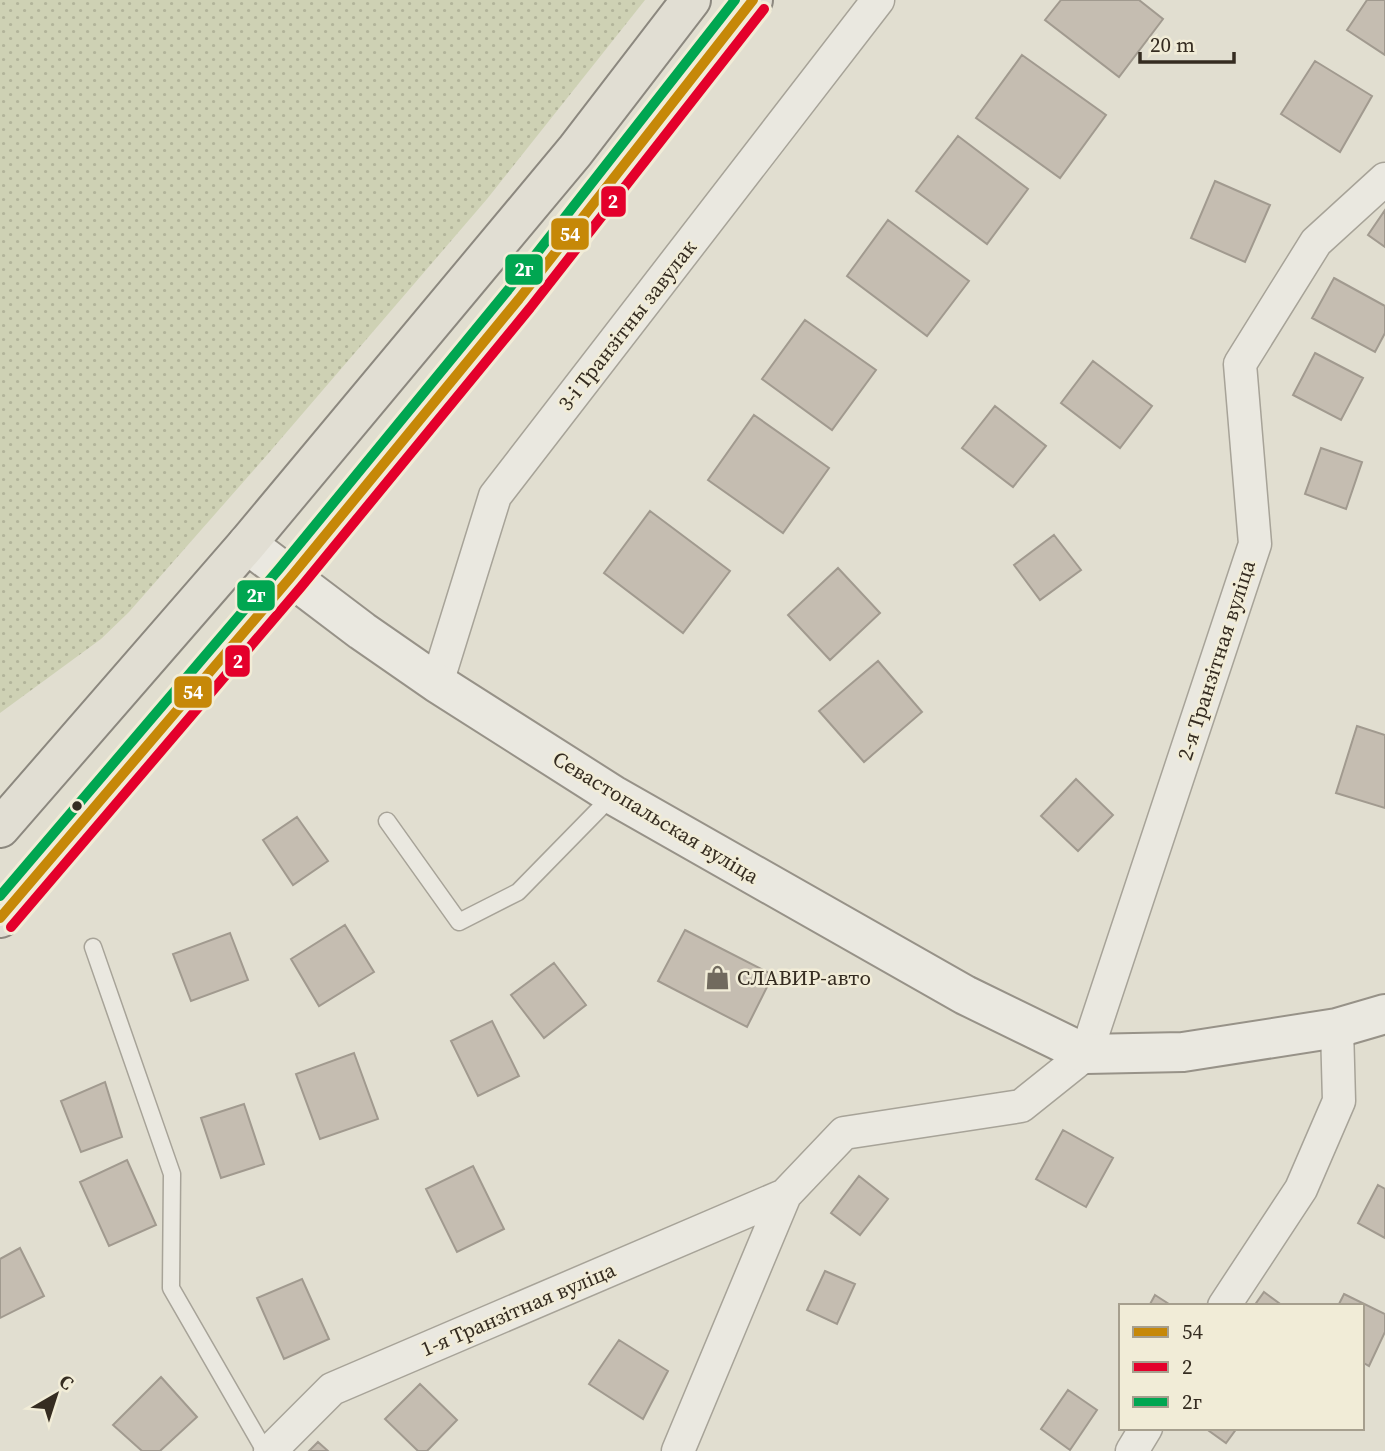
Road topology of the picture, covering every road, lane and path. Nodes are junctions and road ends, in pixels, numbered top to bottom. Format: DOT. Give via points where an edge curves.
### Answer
graph roads {
  1 [pos="691,0"];
  2 [pos="753,0"];
  3 [pos="878,0"];
  4 [pos="1385,179"];
  5 [pos="247,544"];
  6 [pos="290,578"];
  7 [pos="437,683"];
  8 [pos="613,795"];
  9 [pos="387,821"];
  10 [pos="0,828"];
  11 [pos="0,918"];
  12 [pos="93,947"];
  13 [pos="1385,1014"];
  14 [pos="1337,1028"];
  15 [pos="1086,1054"];
  16 [pos="785,1195"];
  17 [pos="1225,1304"];
  18 [pos="1145,1430"];
  19 [pos="267,1451"];
  20 [pos="678,1451"];
  21 [pos="1132,1451"];
  1 -- 5 [label="main road" via="575,151"];
  2 -- 6 [label="main road" via="519,299"];
  3 -- 7 [label="street, 3-і Транзітны завулак" via="495,496"];
  4 -- 15 [label="street, 2-я Транзітная вуліца" via="1316,242 1240,365 1255,544"];
  5 -- 6 [label="street, Севастопальская вуліца"];
  5 -- 10 [label="main road"];
  6 -- 7 [label="street, Севастопальская вуліца"];
  6 -- 11 [label="main road"];
  7 -- 8 [label="street, Севастопальская вуліца"];
  8 -- 9 [label="lane" via="518,892 459,922"];
  8 -- 15 [label="street, Севастопальская вуліца" via="965,995"];
  12 -- 19 [label="lane" via="172,1174 171,1289"];
  13 -- 14 [label="street, Севастопальская вуліца"];
  14 -- 15 [label="street, Севастопальская вуліца" via="1183,1052"];
  14 -- 17 [label="street" via="1339,1101 1301,1189"];
  15 -- 16 [label="street" via="1021,1106 844,1133"];
  16 -- 19 [label="street, 1-я Транзітная вуліца" via="332,1390"];
  16 -- 20 [label="street"];
  18 -- 21 [label="street"];
}
